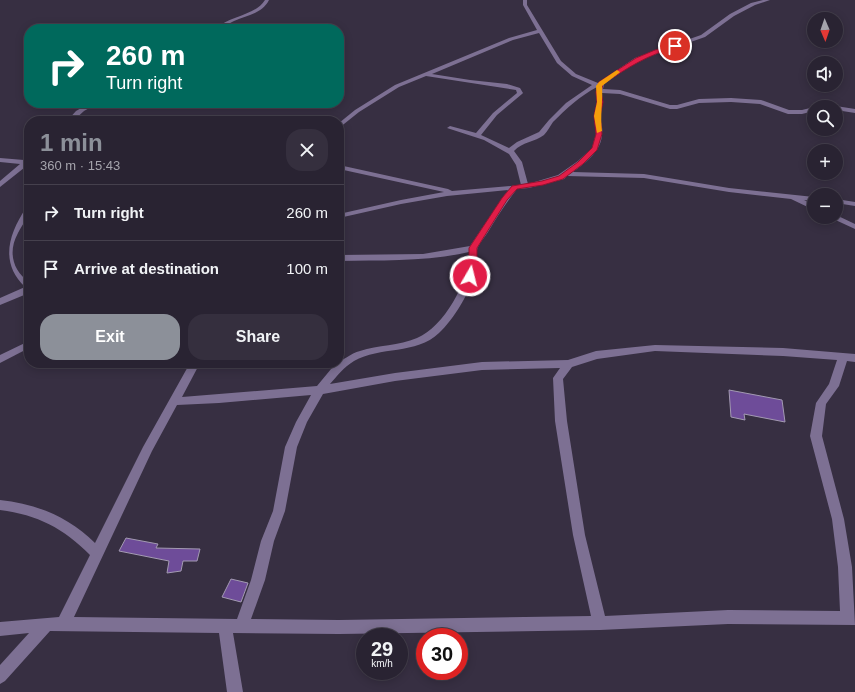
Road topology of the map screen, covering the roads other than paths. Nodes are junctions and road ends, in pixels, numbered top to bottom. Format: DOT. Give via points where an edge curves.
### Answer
graph roads {
  1 [pos="267,0"];
  2 [pos="525,0"];
  3 [pos="768,0"];
  4 [pos="226,24"];
  5 [pos="540,31"];
  6 [pos="425,74"];
  7 [pos="598,87"];
  8 [pos="85,108"];
  9 [pos="843,109"];
  10 [pos="807,111"];
  11 [pos="855,111"];
  12 [pos="74,116"];
  13 [pos="344,122"];
  14 [pos="450,128"];
  15 [pos="477,136"];
  16 [pos="510,152"];
  17 [pos="0,160"];
  18 [pos="24,160"];
  19 [pos="24,164"];
  20 [pos="344,168"];
  21 [pos="568,174"];
  22 [pos="0,185"];
  23 [pos="525,186"];
  24 [pos="515,188"];
  25 [pos="456,193"];
  26 [pos="788,196"];
  27 [pos="807,198"];
  28 [pos="843,202"];
  29 [pos="855,204"];
  30 [pos="807,205"];
  31 [pos="344,215"];
  32 [pos="24,217"];
  33 [pos="843,222"];
  34 [pos="855,227"];
  35 [pos="473,248"];
  36 [pos="344,258"];
  37 [pos="24,284"];
  38 [pos="24,291"];
  39 [pos="0,302"];
  40 [pos="24,347"];
  41 [pos="849,357"];
  42 [pos="0,359"];
  43 [pos="344,364"];
  44 [pos="568,364"];
  45 [pos="192,368"];
  46 [pos="339,368"];
  47 [pos="321,390"];
  48 [pos="174,400"];
  49 [pos="0,505"];
  50 [pos="97,553"];
  51 [pos="851,618"];
  52 [pos="600,623"];
  53 [pos="47,624"];
  54 [pos="63,624"];
  55 [pos="225,625"];
  56 [pos="241,626"];
  57 [pos="0,629"];
  58 [pos="0,676"];
  59 [pos="234,692"];
  1 -- 4 [label="street" via="264,7 259,10"];
  2 -- 5 [label="street" via="525,5"];
  3 -- 7 [label="street" via="753,4 703,36 637,59"];
  5 -- 6 [label="street" via="511,39"];
  5 -- 7 [label="street" via="565,68"];
  6 -- 13 [label="street" via="375,99"];
  6 -- 15 [label="street" via="518,89 520,93 495,114"];
  7 -- 10 [label="street" via="670,107 698,101 731,100 761,102 788,112"];
  7 -- 16 [label="street" via="576,96 552,119 545,130 514,146"];
  7 -- 21 [label="street" via="599,134 595,149"];
  8 -- 12 [label="street"];
  9 -- 11 [label="street"];
  14 -- 15 [label="street"];
  15 -- 16 [label="street"];
  16 -- 23 [label="street" via="518,160"];
  17 -- 18 [label="street"];
  19 -- 22 [label="street"];
  20 -- 25 [label="street"];
  21 -- 23 [label="street" via="552,181"];
  21 -- 26 [label="street" via="644,176 700,186"];
  23 -- 24 [label="street"];
  24 -- 25 [label="street"];
  24 -- 35 [label="street" via="504,199"];
  25 -- 31 [label="street"];
  26 -- 27 [label="street"];
  26 -- 30 [label="street"];
  28 -- 29 [label="street"];
  32 -- 37 [label="street" via="14,232 8,248 11,268"];
  33 -- 34 [label="street"];
  35 -- 36 [label="street" via="428,255"];
  35 -- 43 [label="street" via="470,276 458,300 438,328 429,336 417,341 362,353"];
  38 -- 39 [label="street"];
  40 -- 42 [label="street"];
  41 -- 44 [label="street" via="655,348 596,355"];
  41 -- 51 [label="street" via="841,368 834,386 821,403 816,436 838,519"];
  44 -- 47 [label="street" via="482,366"];
  44 -- 52 [label="street" via="558,378 561,421 579,535"];
  45 -- 48 [label="street"];
  46 -- 47 [label="street"];
  47 -- 48 [label="street" via="219,399"];
  47 -- 56 [label="street" via="302,422 294,442 288,460 279,512 266,544 258,579"];
  48 -- 50 [label="street"];
  49 -- 50 [label="street" via="19,506 42,513 72,532"];
  50 -- 54 [label="street"];
  51 -- 52 [label="street" via="728,617"];
  52 -- 56 [label="street"];
  53 -- 54 [label="street"];
  53 -- 57 [label="street"];
  53 -- 58 [label="street"];
  54 -- 55 [label="street"];
  55 -- 56 [label="street"];
  55 -- 59 [label="street"];
}
